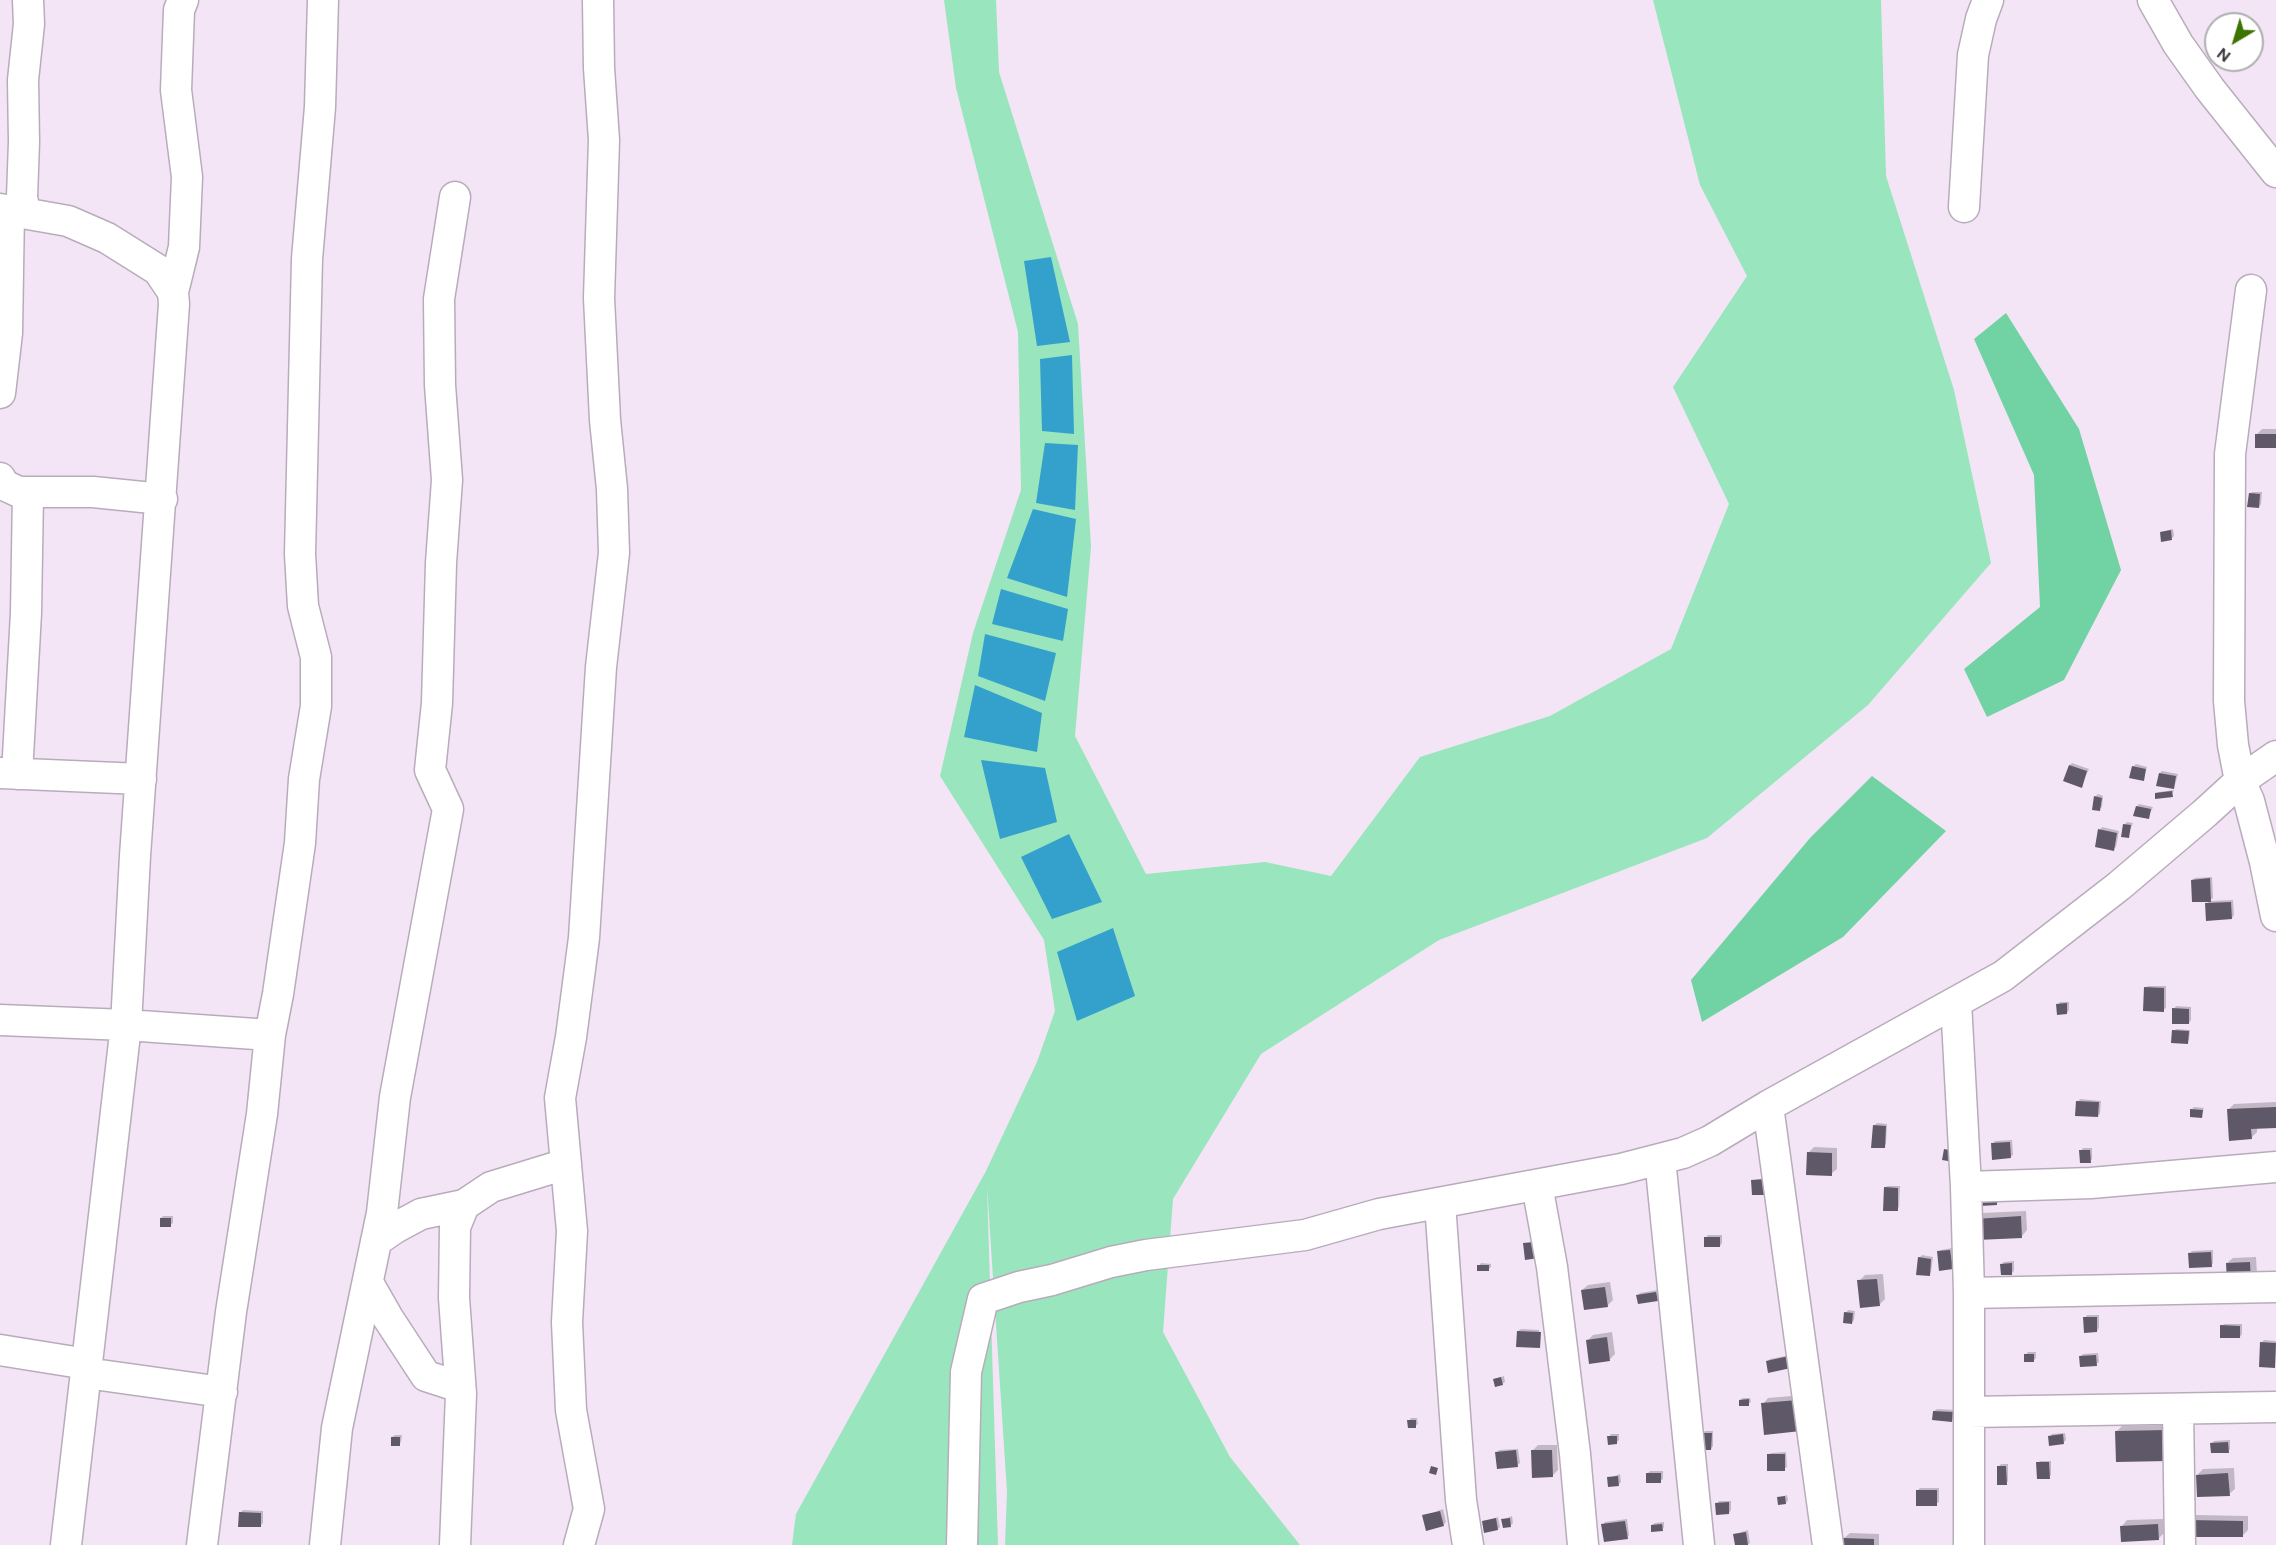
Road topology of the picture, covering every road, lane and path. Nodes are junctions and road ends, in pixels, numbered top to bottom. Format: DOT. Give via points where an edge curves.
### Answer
graph roads {
  1 [pos="28,0"];
  2 [pos="183,0"];
  3 [pos="323,0"];
  4 [pos="598,0"];
  5 [pos="1988,0"];
  6 [pos="2153,0"];
  7 [pos="2276,172"];
  8 [pos="455,196"];
  9 [pos="1964,207"];
  10 [pos="11,211"];
  11 [pos="2250,290"];
  12 [pos="173,292"];
  13 [pos="0,393"];
  14 [pos="0,478"];
  15 [pos="28,493"];
  16 [pos="162,499"];
  17 [pos="2276,756"];
  18 [pos="8,773"];
  19 [pos="141,779"];
  20 [pos="2240,781"];
  21 [pos="2270,861"];
  22 [pos="2276,916"];
  23 [pos="1956,1002"];
  24 [pos="0,1020"];
  25 [pos="126,1025"];
  26 [pos="270,1035"];
  27 [pos="1768,1106"];
  28 [pos="1660,1159"];
  29 [pos="566,1164"];
  30 [pos="2276,1167"];
  31 [pos="1537,1185"];
  32 [pos="1966,1187"];
  33 [pos="1440,1203"];
  34 [pos="464,1205"];
  35 [pos="376,1241"];
  36 [pos="368,1283"];
  37 [pos="2276,1287"];
  38 [pos="1969,1293"];
  39 [pos="0,1350"];
  40 [pos="86,1369"];
  41 [pos="460,1387"];
  42 [pos="222,1392"];
  43 [pos="2276,1407"];
  44 [pos="2178,1408"];
  45 [pos="1969,1412"];
  46 [pos="66,1545"];
  47 [pos="202,1545"];
  48 [pos="325,1545"];
  49 [pos="455,1545"];
  50 [pos="579,1545"];
  51 [pos="962,1545"];
  52 [pos="1468,1545"];
  53 [pos="1583,1545"];
  54 [pos="1699,1545"];
  55 [pos="1828,1545"];
  56 [pos="1969,1545"];
  57 [pos="2180,1545"];
  1 -- 10 [label="street" via="22,197"];
  2 -- 12 [label="street" via="179,10 176,90 186,189 184,247"];
  3 -- 26 [label="street" via="320,107 307,259 300,554 303,606 316,657 316,706 304,779 300,843"];
  4 -- 29 [label="street" via="604,140 599,298 614,553 602,667 584,938 560,1098"];
  5 -- 9 [label="street" via="1973,55"];
  6 -- 7 [label="street" via="2210,89"];
  8 -- 35 [label="street" via="439,299 447,480 437,704 430,770 448,809 395,1097"];
  10 -- 12 [label="street" via="68,221 107,238 158,270"];
  10 -- 13 [label="street" via="7,333"];
  11 -- 20 [label="street" via="2230,454 2229,701"];
  12 -- 16 [label="street"];
  14 -- 15 [label="street" via="11,489"];
  15 -- 16 [label="street" via="93,492"];
  15 -- 18 [label="street" via="26,613"];
  16 -- 19 [label="street"];
  17 -- 20 [label="street"];
  18 -- 19 [label="street"];
  19 -- 25 [label="street"];
  20 -- 21 [label="street"];
  20 -- 23 [label="street" via="2074,923 2003,976"];
  21 -- 22 [label="street"];
  23 -- 27 [label="street"];
  23 -- 32 [label="street"];
  24 -- 25 [label="street"];
  25 -- 26 [label="street"];
  25 -- 40 [label="street"];
  26 -- 42 [label="street"];
  27 -- 28 [label="street" via="1710,1141"];
  27 -- 55 [label="street"];
  28 -- 31 [label="street"];
  28 -- 54 [label="street"];
  29 -- 34 [label="street" via="491,1187"];
  29 -- 50 [label="street" via="572,1231 567,1322 571,1410 589,1509"];
  30 -- 32 [label="street" via="2091,1183"];
  31 -- 33 [label="street"];
  31 -- 53 [label="street" via="1552,1267"];
  32 -- 38 [label="street"];
  33 -- 51 [label="street" via="1379,1214 1305,1235 1111,1262 983,1299 966,1372"];
  33 -- 52 [label="street" via="1461,1500"];
  34 -- 35 [label="street" via="421,1214"];
  34 -- 41 [label="street" via="455,1227 454,1298"];
  35 -- 36 [label="street"];
  36 -- 41 [label="street" via="426,1376"];
  36 -- 48 [label="street" via="337,1428"];
  37 -- 38 [label="street"];
  38 -- 45 [label="street"];
  39 -- 40 [label="street"];
  40 -- 42 [label="street"];
  40 -- 46 [label="street"];
  41 -- 49 [label="street"];
  42 -- 47 [label="street"];
  43 -- 44 [label="street"];
  44 -- 45 [label="street"];
  44 -- 57 [label="street"];
  45 -- 56 [label="street"];
}
